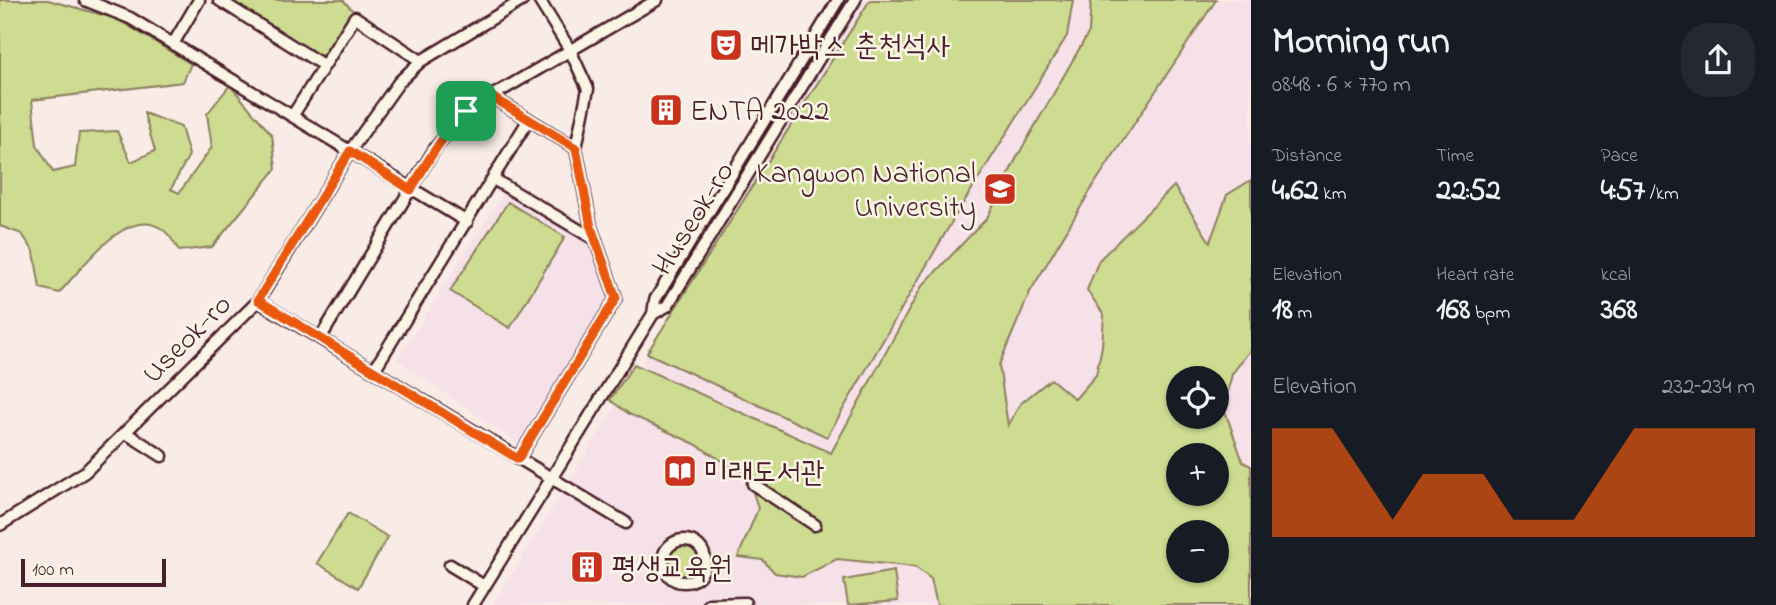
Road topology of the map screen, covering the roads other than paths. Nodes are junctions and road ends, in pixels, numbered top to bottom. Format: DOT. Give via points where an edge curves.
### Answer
graph roads {
  1 [pos="85,0"];
  2 [pos="199,0"];
  3 [pos="219,0"];
  4 [pos="523,0"];
  5 [pos="539,0"];
  6 [pos="657,0"];
  7 [pos="838,0"];
  8 [pos="855,0"];
  9 [pos="173,44"];
  10 [pos="570,50"];
  11 [pos="421,61"];
  12 [pos="323,65"];
  13 [pos="492,97"];
  14 [pos="293,115"];
  15 [pos="528,121"];
  16 [pos="576,148"];
  17 [pos="350,151"];
  18 [pos="493,179"];
  19 [pos="411,190"];
  20 [pos="467,222"];
  21 [pos="596,240"];
  22 [pos="258,300"];
  23 [pos="653,314"];
  24 [pos="321,337"];
  25 [pos="374,370"];
  26 [pos="126,433"];
  27 [pos="162,456"];
  28 [pos="518,459"];
  29 [pos="552,480"];
  30 [pos="753,484"];
  31 [pos="626,523"];
  32 [pos="0,525"];
  33 [pos="815,525"];
  34 [pos="450,565"];
  35 [pos="701,574"];
  36 [pos="484,586"];
  37 [pos="745,603"];
  38 [pos="709,604"];
  39 [pos="472,605"];
  1 -- 9 [label="street" via="130,18"];
  2 -- 9 [label="street"];
  3 -- 12 [label="street"];
  4 -- 11 [label="street, Useok-ro"];
  5 -- 10 [label="street"];
  6 -- 10 [label="street"];
  7 -- 23 [label="street, Huseok-ro" via="655,300"];
  8 -- 23 [label="street, Huseok-ro" via="667,306"];
  9 -- 14 [label="street"];
  10 -- 13 [label="street"];
  10 -- 16 [label="street" via="588,89"];
  11 -- 12 [label="street" via="355,17"];
  11 -- 17 [label="street, Useok-ro" via="399,82"];
  12 -- 14 [label="street"];
  13 -- 15 [label="street"];
  13 -- 19 [label="street" via="466,111 436,147"];
  14 -- 17 [label="street"];
  15 -- 16 [label="street"];
  15 -- 18 [label="street"];
  16 -- 21 [label="street"];
  17 -- 19 [label="street"];
  17 -- 22 [label="street, Useok-ro"];
  18 -- 20 [label="street"];
  18 -- 21 [label="street"];
  19 -- 20 [label="street"];
  19 -- 24 [label="street"];
  20 -- 25 [label="street"];
  21 -- 28 [label="street" via="616,298"];
  22 -- 24 [label="street"];
  22 -- 26 [label="street, Useok-ro"];
  23 -- 29 [label="street, Huseok-ro"];
  24 -- 25 [label="street"];
  25 -- 28 [label="street"];
  26 -- 27 [label="street"];
  26 -- 32 [label="street, Useok-ro" via="85,471"];
  28 -- 29 [label="street"];
  29 -- 31 [label="street"];
  29 -- 36 [label="street, Huseok-ro"];
  30 -- 33 [label="street"];
  34 -- 36 [label="street"];
  35 -- 35 [label="street" via="705,560 694,543 680,541 668,548 663,560 669,575 681,582"];
  36 -- 39 [label="street, Huseok-ro"];
  37 -- 38 [label="street"];
}
